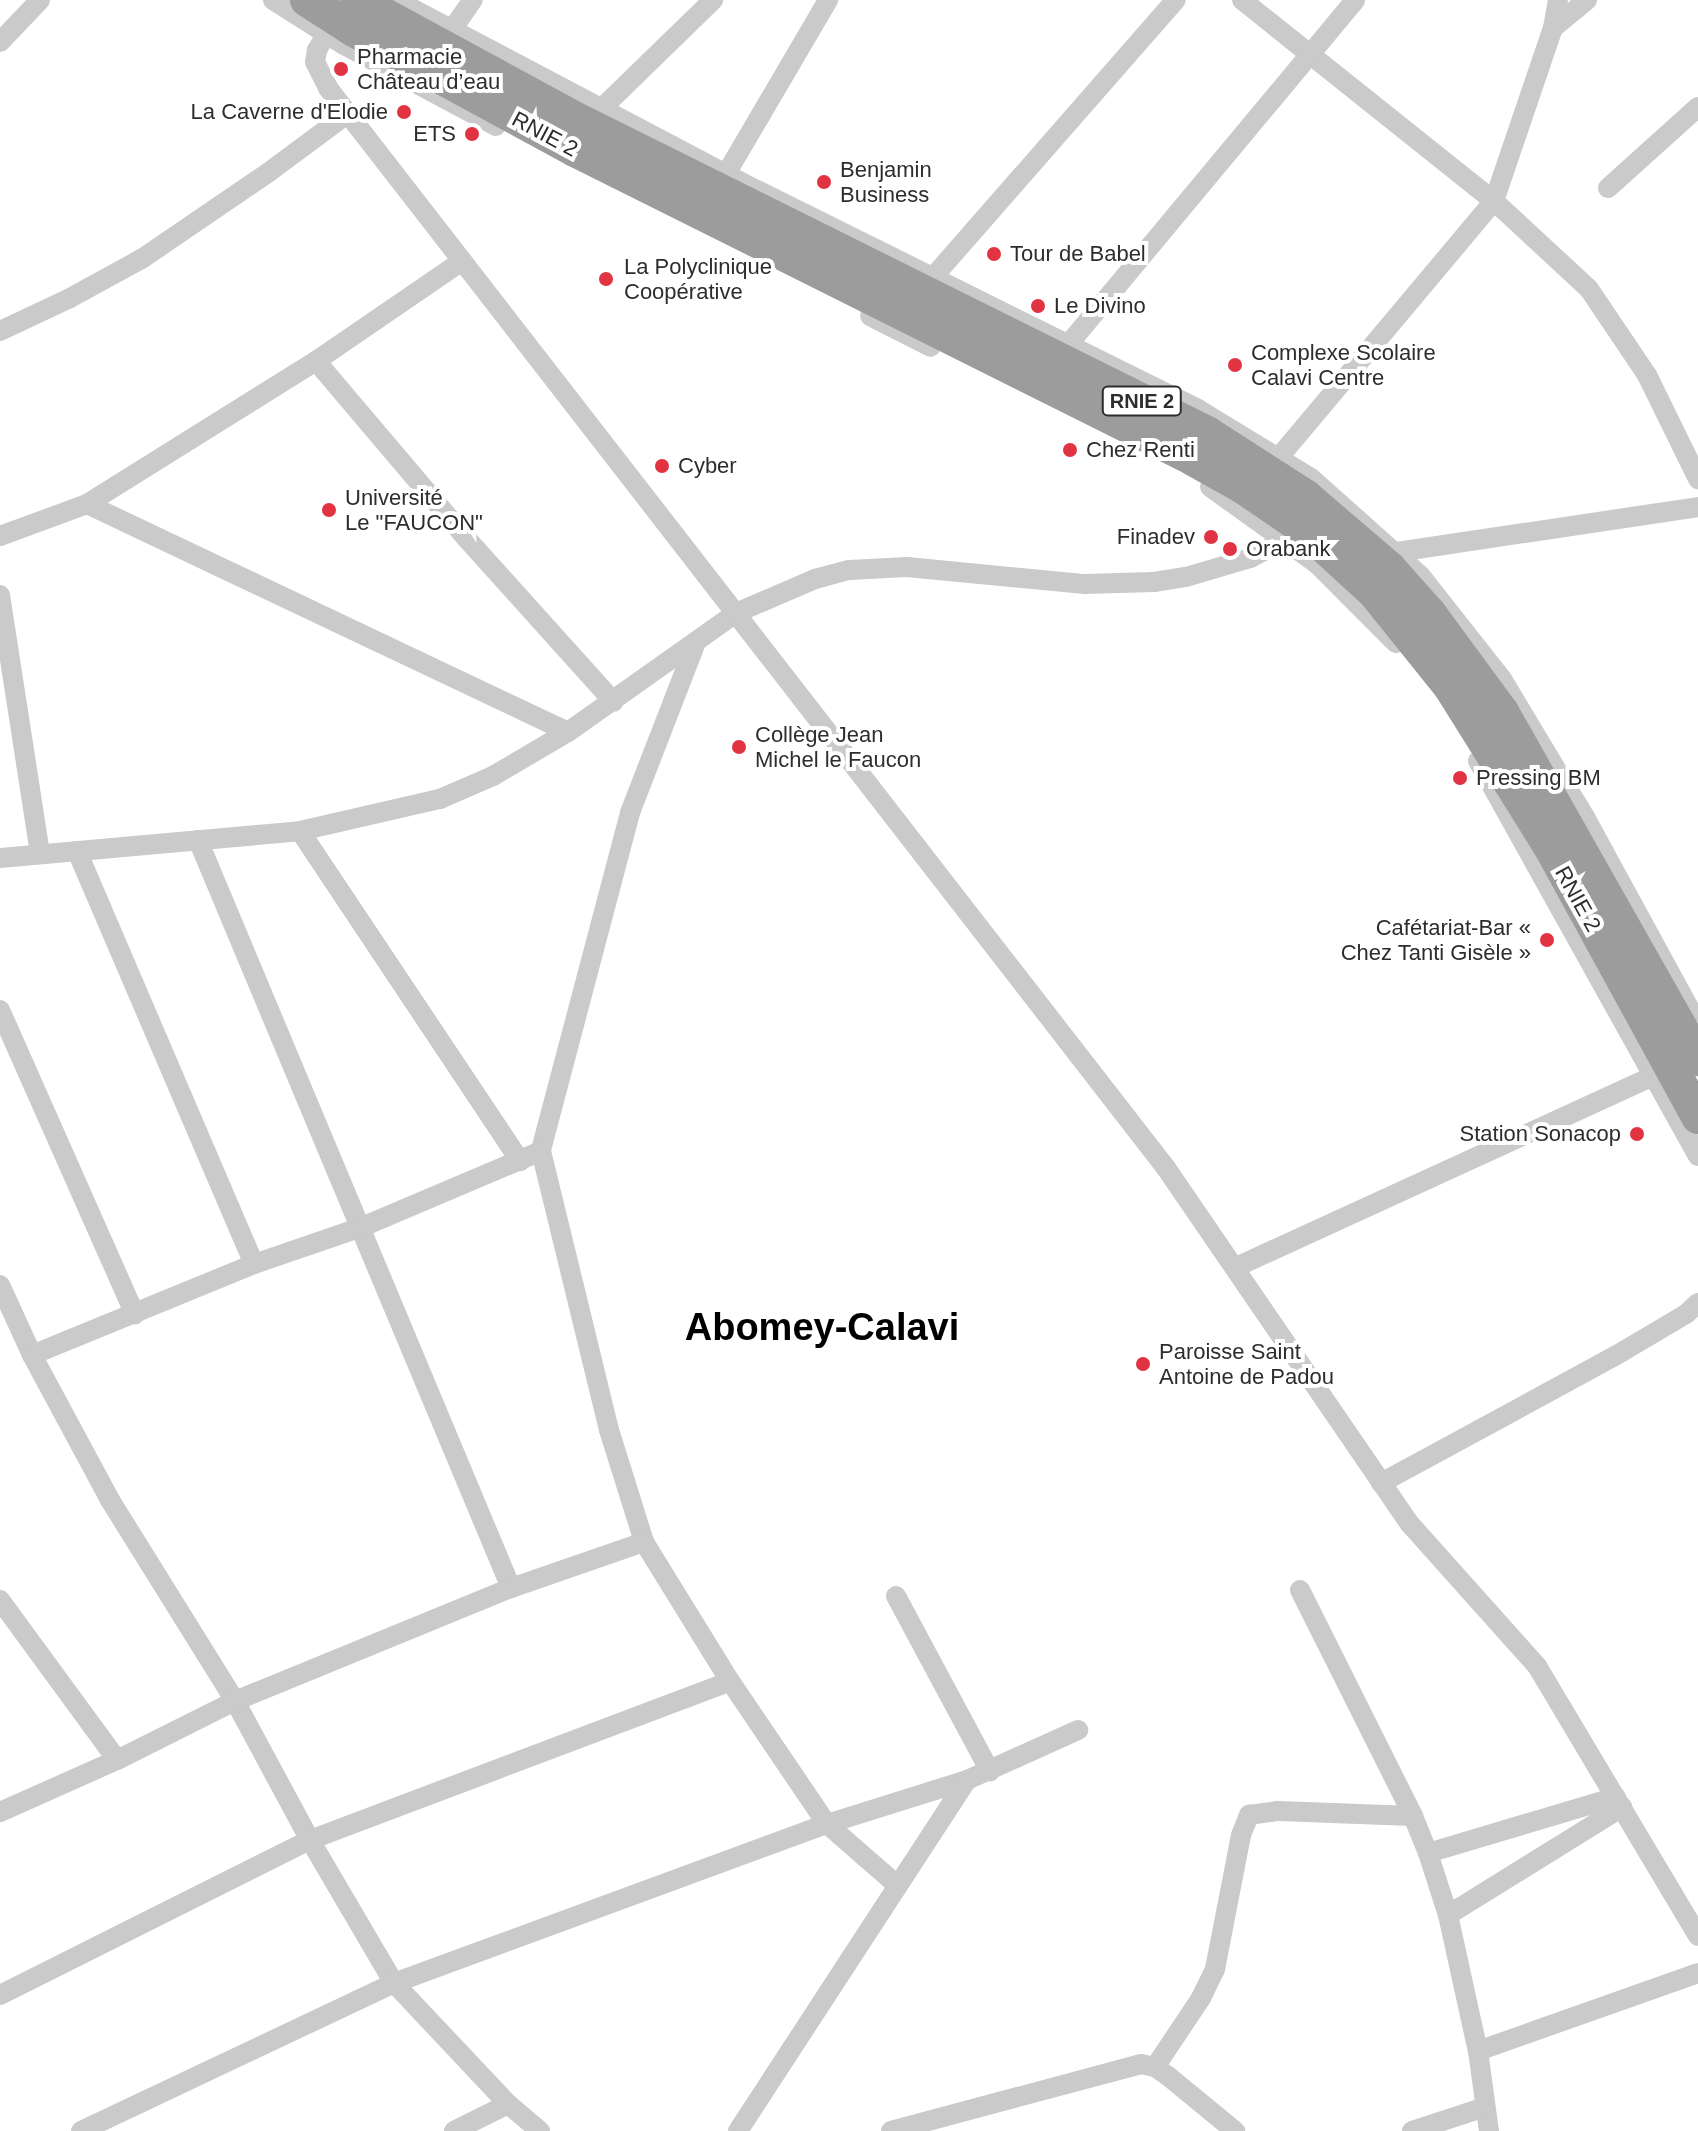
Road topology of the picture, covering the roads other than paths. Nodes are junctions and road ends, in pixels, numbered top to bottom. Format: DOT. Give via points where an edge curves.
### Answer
graph roads {
  1 [pos="40,0"];
  2 [pos="273,0"];
  3 [pos="307,0"];
  4 [pos="396,0"];
  5 [pos="473,0"];
  6 [pos="713,0"];
  7 [pos="828,0"];
  8 [pos="1176,0"];
  9 [pos="1242,0"];
  10 [pos="1355,0"];
  11 [pos="1558,0"];
  12 [pos="1587,0"];
  13 [pos="341,13"];
  14 [pos="1553,28"];
  15 [pos="451,31"];
  16 [pos="0,42"];
  17 [pos="1312,54"];
  18 [pos="1698,107"];
  19 [pos="600,110"];
  20 [pos="347,114"];
  21 [pos="726,174"];
  22 [pos="1608,188"];
  23 [pos="1494,201"];
  24 [pos="462,261"];
  25 [pos="934,276"];
  26 [pos="0,331"];
  27 [pos="1067,346"];
  28 [pos="316,361"];
  29 [pos="1280,456"];
  30 [pos="1698,479"];
  31 [pos="87,504"];
  32 [pos="1698,507"];
  33 [pos="0,536"];
  34 [pos="1287,539"];
  35 [pos="1397,552"];
  36 [pos="0,595"];
  37 [pos="736,613"];
  38 [pos="695,645"];
  39 [pos="614,702"];
  40 [pos="568,732"];
  41 [pos="300,831"];
  42 [pos="198,840"];
  43 [pos="77,851"];
  44 [pos="40,854"];
  45 [pos="0,858"];
  46 [pos="0,1010"];
  47 [pos="1698,1024"];
  48 [pos="1698,1059"];
  49 [pos="1655,1075"];
  50 [pos="1698,1117"];
  51 [pos="541,1151"];
  52 [pos="1698,1156"];
  53 [pos="520,1161"];
  54 [pos="362,1227"];
  55 [pos="254,1264"];
  56 [pos="1236,1267"];
  57 [pos="0,1285"];
  58 [pos="1698,1303"];
  59 [pos="135,1314"];
  60 [pos="6,1315"];
  61 [pos="32,1355"];
  62 [pos="1381,1483"];
  63 [pos="644,1542"];
  64 [pos="511,1588"];
  65 [pos="1300,1590"];
  66 [pos="896,1596"];
  67 [pos="0,1600"];
  68 [pos="730,1681"];
  69 [pos="235,1701"];
  70 [pos="1078,1730"];
  71 [pos="117,1760"];
  72 [pos="990,1771"];
  73 [pos="967,1780"];
  74 [pos="1619,1802"];
  75 [pos="0,1812"];
  76 [pos="1413,1816"];
  77 [pos="827,1824"];
  78 [pos="310,1840"];
  79 [pos="1428,1853"];
  80 [pos="898,1886"];
  81 [pos="1448,1915"];
  82 [pos="1698,1936"];
  83 [pos="1698,1973"];
  84 [pos="394,1983"];
  85 [pos="0,1995"];
  86 [pos="1478,2051"];
  87 [pos="1155,2067"];
  88 [pos="508,2104"];
  89 [pos="1485,2107"];
  90 [pos="81,2131"];
  91 [pos="454,2131"];
  92 [pos="540,2131"];
  93 [pos="738,2131"];
  94 [pos="891,2131"];
  95 [pos="1235,2131"];
  96 [pos="1412,2131"];
  97 [pos="1489,2131"];
  1 -- 16 [label="street"];
  2 -- 13 [label="street"];
  3 -- 13 [label="highway, RNIE 2 / RNIE 2"];
  4 -- 15 [label="street"];
  5 -- 15 [label="street"];
  6 -- 19 [label="street"];
  7 -- 21 [label="street"];
  8 -- 25 [label="street"];
  9 -- 17 [label="street"];
  10 -- 17 [label="street"];
  11 -- 14 [label="street"];
  12 -- 14 [label="street"];
  13 -- 20 [label="street" via="315,62"];
  13 -- 34 [label="street" via="580,170 1159,458"];
  13 -- 48 [label="highway, RNIE 2 / RNIE 2" via="584,123 1207,433 1305,496 1389,568 1502,712"];
  13 -- 50 [label="highway, RNIE 2 / RNIE 2" via="575,150 1184,454 1306,530 1375,593 1451,688 1551,848"];
  14 -- 23 [label="street"];
  15 -- 19 [label="street"];
  17 -- 23 [label="street"];
  17 -- 27 [label="street"];
  18 -- 22 [label="street"];
  19 -- 21 [label="street"];
  20 -- 24 [label="street"];
  20 -- 26 [label="street" via="143,258"];
  21 -- 25 [label="street"];
  23 -- 29 [label="street"];
  23 -- 30 [label="street" via="1589,289 1647,375"];
  24 -- 28 [label="street"];
  24 -- 37 [label="street"];
  25 -- 27 [label="street"];
  27 -- 29 [label="street" via="1198,409"];
  28 -- 31 [label="street"];
  28 -- 39 [label="street"];
  29 -- 35 [label="street"];
  31 -- 33 [label="street"];
  31 -- 40 [label="street"];
  32 -- 35 [label="street"];
  34 -- 37 [label="street" via="1250,558 1154,582 1085,584 907,567 849,570 787,588"];
  34 -- 49 [label="street" via="1357,602 1423,676 1470,746"];
  35 -- 47 [label="street" via="1444,602 1502,679"];
  36 -- 44 [label="street"];
  37 -- 38 [label="street"];
  37 -- 56 [label="street" via="1166,1168"];
  38 -- 39 [label="street"];
  38 -- 51 [label="street" via="630,813"];
  39 -- 40 [label="street"];
  40 -- 41 [label="street" via="493,776 440,799"];
  41 -- 42 [label="street"];
  41 -- 53 [label="street"];
  42 -- 43 [label="street"];
  42 -- 54 [label="street"];
  43 -- 44 [label="street"];
  43 -- 55 [label="street"];
  44 -- 45 [label="street"];
  46 -- 59 [label="street"];
  49 -- 52 [label="street"];
  49 -- 56 [label="street"];
  51 -- 53 [label="street"];
  51 -- 63 [label="street" via="609,1430"];
  53 -- 54 [label="street"];
  54 -- 55 [label="street"];
  54 -- 64 [label="street"];
  55 -- 59 [label="street"];
  56 -- 62 [label="street"];
  57 -- 60 [label="street"];
  58 -- 62 [label="street" via="1615,1356"];
  59 -- 61 [label="street"];
  60 -- 61 [label="street"];
  61 -- 69 [label="street" via="110,1500"];
  62 -- 74 [label="street" via="1438,1558 1537,1666"];
  63 -- 64 [label="street"];
  63 -- 68 [label="street"];
  64 -- 69 [label="street"];
  65 -- 76 [label="street"];
  66 -- 72 [label="street"];
  67 -- 71 [label="street"];
  68 -- 77 [label="street"];
  68 -- 78 [label="street"];
  69 -- 71 [label="street"];
  69 -- 78 [label="street"];
  70 -- 72 [label="street"];
  71 -- 75 [label="street"];
  72 -- 73 [label="street"];
  73 -- 77 [label="street"];
  73 -- 80 [label="street"];
  74 -- 79 [label="street"];
  74 -- 81 [label="street"];
  74 -- 82 [label="street"];
  76 -- 79 [label="street"];
  76 -- 87 [label="street" via="1278,1811 1249,1815 1215,1969"];
  77 -- 80 [label="street"];
  77 -- 84 [label="street"];
  78 -- 84 [label="street"];
  78 -- 85 [label="street"];
  79 -- 81 [label="street"];
  80 -- 93 [label="street"];
  81 -- 86 [label="street"];
  83 -- 86 [label="street"];
  84 -- 88 [label="street"];
  84 -- 90 [label="street"];
  86 -- 89 [label="street"];
  87 -- 94 [label="street" via="1131,2065"];
  87 -- 95 [label="street"];
  88 -- 91 [label="street"];
  88 -- 92 [label="street"];
  89 -- 96 [label="street"];
  89 -- 97 [label="street"];
}
